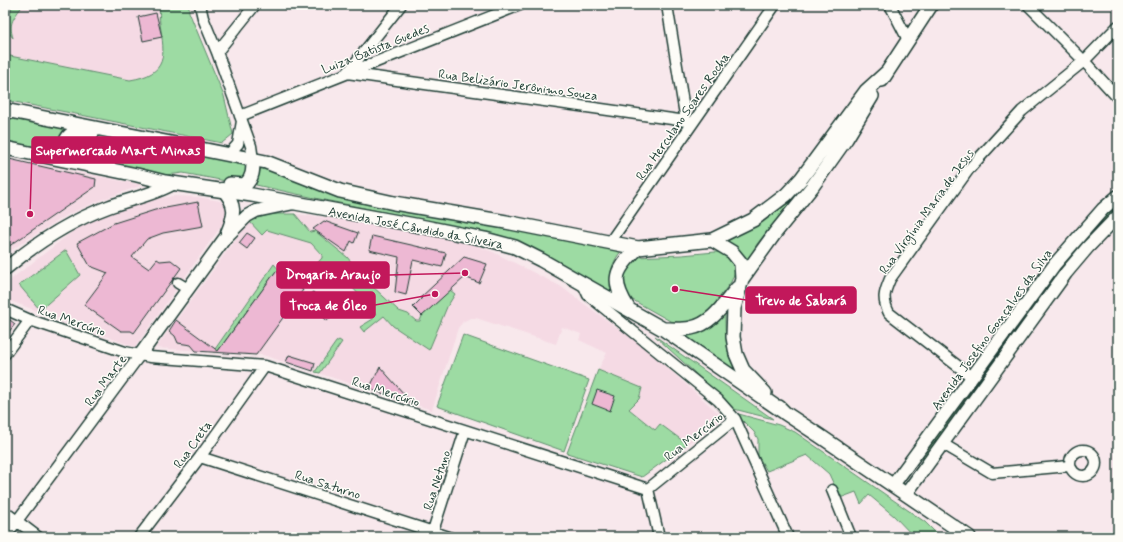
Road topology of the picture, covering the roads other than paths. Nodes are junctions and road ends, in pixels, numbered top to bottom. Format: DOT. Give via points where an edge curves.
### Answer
graph roads {
  1 [pos="200,5"];
  2 [pos="255,5"];
  3 [pos="401,5"];
  4 [pos="520,5"];
  5 [pos="667,5"];
  6 [pos="775,5"];
  7 [pos="890,5"];
  8 [pos="931,5"];
  9 [pos="1028,5"];
  10 [pos="1118,26"];
  11 [pos="908,40"];
  12 [pos="217,52"];
  13 [pos="1084,61"];
  14 [pos="887,72"];
  15 [pos="347,73"];
  16 [pos="1118,98"];
  17 [pos="5,110"];
  18 [pos="241,118"];
  19 [pos="689,123"];
  20 [pos="128,134"];
  21 [pos="5,148"];
  22 [pos="228,155"];
  23 [pos="253,160"];
  24 [pos="70,161"];
  25 [pos="174,183"];
  26 [pos="222,189"];
  27 [pos="1118,196"];
  28 [pos="297,203"];
  29 [pos="1118,216"];
  30 [pos="225,238"];
  31 [pos="712,240"];
  32 [pos="610,242"];
  33 [pos="638,248"];
  34 [pos="5,269"];
  35 [pos="741,281"];
  36 [pos="583,284"];
  37 [pos="629,308"];
  38 [pos="5,309"];
  39 [pos="30,320"];
  40 [pos="663,329"];
  41 [pos="5,354"];
  42 [pos="140,355"];
  43 [pos="265,366"];
  44 [pos="972,377"];
  45 [pos="785,414"];
  46 [pos="735,419"];
  47 [pos="465,431"];
  48 [pos="943,444"];
  49 [pos="200,457"];
  50 [pos="1069,466"];
  51 [pos="893,485"];
  52 [pos="648,488"];
  53 [pos="832,490"];
  54 [pos="906,494"];
  55 [pos="5,512"];
  56 [pos="17,521"];
  57 [pos="432,534"];
  58 [pos="5,537"];
  59 [pos="38,537"];
  60 [pos="139,537"];
  61 [pos="449,537"];
  62 [pos="659,537"];
  63 [pos="788,537"];
  64 [pos="851,537"];
  65 [pos="969,537"];
  1 -- 12 [label="street"];
  2 -- 12 [label="street"];
  3 -- 15 [label="street"];
  4 -- 15 [label="street, Luiza Batista Guedes"];
  5 -- 19 [label="street"];
  6 -- 19 [label="street, Rua Herculano Soares Rocha"];
  7 -- 11 [label="street"];
  8 -- 11 [label="main road"];
  9 -- 13 [label="street"];
  10 -- 13 [label="street, Rua Virgínia Maria de Jesus"];
  11 -- 14 [label="main road"];
  12 -- 18 [label="street"];
  13 -- 16 [label="street"];
  13 -- 44 [label="street, Rua Virgínia Maria de Jesus" via="1022,111 969,169 890,279 885,290 884,303 889,313"];
  14 -- 31 [label="main road, Avenida José Cândido da Silveira" via="866,92 786,195 753,220"];
  14 -- 35 [label="main road" via="846,139"];
  15 -- 18 [label="street, Luiza Batista Guedes"];
  15 -- 19 [label="street, Rua Belizário Jerônimo Souza"];
  17 -- 20 [label="main road, Avenida José Cândido da Silveira"];
  18 -- 22 [label="street" via="238,144"];
  18 -- 23 [label="street"];
  19 -- 32 [label="street, Rua Herculano Soares Rocha"];
  20 -- 22 [label="main road, Avenida José Cândido da Silveira"];
  20 -- 24 [label="main road" via="120,139 79,132 70,134 64,148"];
  21 -- 24 [label="main road, Avenida José Cândido da Silveira"];
  22 -- 23 [label="main road, Avenida José Cândido da Silveira"];
  23 -- 25 [label="main road" via="252,177 246,185 192,177"];
  23 -- 32 [label="main road, Avenida José Cândido da Silveira" via="266,162 340,191"];
  24 -- 25 [label="main road, Avenida José Cândido da Silveira"];
  25 -- 26 [label="main road, Avenida José Cândido da Silveira"];
  25 -- 34 [label="street" via="75,222 26,251"];
  26 -- 28 [label="main road, Avenida José Cândido da Silveira"];
  26 -- 30 [label="street, Rua Marte" via="230,198 234,212"];
  27 -- 44 [label="street, Avenida Josefino Gonçalves da Silva" via="1055,264"];
  28 -- 30 [label="street, Rua Marte" via="256,211 247,216"];
  28 -- 36 [label="main road, Avenida José Cândido da Silveira" via="449,231 515,247"];
  29 -- 48 [label="street" via="1066,273"];
  30 -- 42 [label="street, Rua Marte" via="183,286"];
  31 -- 33 [label="main road, Avenida José Cândido da Silveira"];
  31 -- 35 [label="main road" via="732,252 740,263"];
  32 -- 33 [label="main road, Avenida José Cândido da Silveira"];
  33 -- 37 [label="main road" via="626,259 616,281 620,294"];
  35 -- 40 [label="main road" via="715,315 704,324 690,328"];
  35 -- 45 [label="main road" via="734,308 733,337 736,354 743,370"];
  36 -- 37 [label="main road, Avenida José Cândido da Silveira"];
  36 -- 46 [label="street" via="588,295 718,400"];
  37 -- 40 [label="main road, Avenida José Cândido da Silveira"];
  38 -- 39 [label="street, Rua Mercúrio"];
  39 -- 41 [label="street"];
  39 -- 42 [label="street, Rua Mercúrio"];
  40 -- 45 [label="main road, Avenida José Cândido da Silveira"];
  42 -- 43 [label="street, Rua Mercúrio"];
  42 -- 56 [label="street, Rua Marte"];
  43 -- 47 [label="street, Rua Mercúrio"];
  43 -- 49 [label="street, Rua Creta"];
  44 -- 51 [label="street, Avenida Josefino Gonçalves da Silva"];
  45 -- 51 [label="main road"];
  46 -- 52 [label="street, Rua Mercúrio"];
  46 -- 63 [label="street"];
  47 -- 52 [label="street, Rua Mercúrio"];
  47 -- 57 [label="street, Rua Netuno"];
  48 -- 50 [label="street" via="992,474"];
  48 -- 54 [label="street"];
  49 -- 57 [label="street, Rua Saturno"];
  49 -- 60 [label="street, Rua Creta"];
  51 -- 54 [label="main road"];
  52 -- 62 [label="street"];
  53 -- 64 [label="street"];
  54 -- 65 [label="main road"];
  55 -- 56 [label="street"];
  56 -- 58 [label="street, Rua Marte"];
  56 -- 59 [label="street"];
  57 -- 61 [label="street, Rua Saturno"];
}
